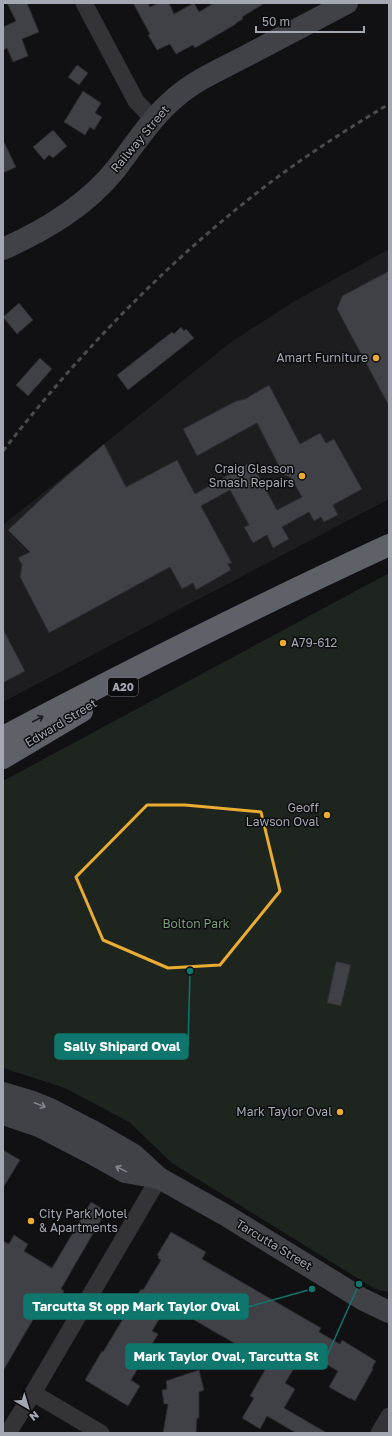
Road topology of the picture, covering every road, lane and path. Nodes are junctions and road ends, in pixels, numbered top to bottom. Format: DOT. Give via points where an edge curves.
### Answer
graph roads {
  1 [pos="84,3"];
  2 [pos="347,3"];
  3 [pos="154,120"];
  4 [pos="3,249"];
  5 [pos="389,532"];
  6 [pos="389,545"];
  7 [pos="308,583"];
  8 [pos="243,615"];
  9 [pos="3,737"];
  10 [pos="3,758"];
  11 [pos="3,1093"];
  12 [pos="3,1114"];
  13 [pos="66,1128"];
  14 [pos="159,1178"];
  15 [pos="389,1312"];
  16 [pos="33,1393"];
  17 [pos="389,1416"];
  18 [pos="8,1433"];
  19 [pos="101,1433"];
  20 [pos="379,1433"];
  1 -- 3 [label="street" via="136,102"];
  2 -- 3 [label="street, Railway Street" via="192,85 166,106"];
  3 -- 4 [label="street, Railway Street" via="95,192 50,225"];
  5 -- 7 [label="highway, Edward Street / A20"];
  6 -- 7 [label="highway, Edward Street / A20"];
  7 -- 8 [label="highway, Edward Street / A20"];
  9 -- 8 [label="highway, Edward Street / A20, one-way"];
  8 -- 10 [label="highway, Edward Street / A20"];
  11 -- 13 [label="street, Tarcutta Street, one-way" via="30,1101"];
  12 -- 13 [label="street, Tarcutta Street" via="39,1126"];
  13 -- 14 [label="street, Tarcutta Street" via="94,1143 134,1154"];
  14 -- 15 [label="street, Tarcutta Street" via="227,1216 362,1299"];
  14 -- 16 [label="street"];
  16 -- 18 [label="street"];
  16 -- 19 [label="street"];
  17 -- 20 [label="street"];
}
